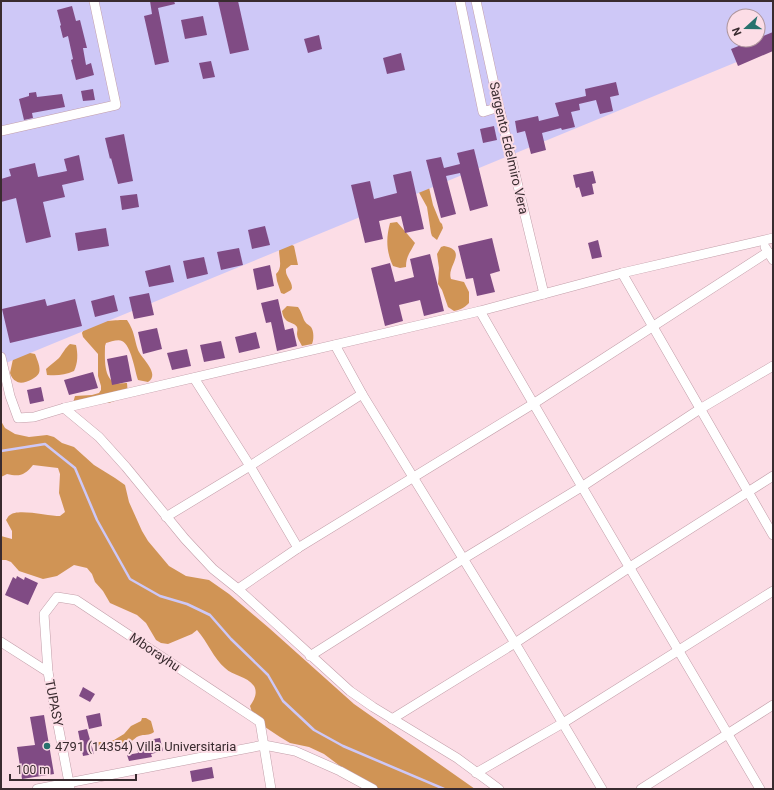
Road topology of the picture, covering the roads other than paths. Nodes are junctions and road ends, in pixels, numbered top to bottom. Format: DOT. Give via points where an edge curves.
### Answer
graph roads {
  1 [pos="94,1"];
  2 [pos="460,1"];
  3 [pos="476,1"];
  4 [pos="499,107"];
  5 [pos="1,131"];
  6 [pos="773,238"];
  7 [pos="762,240"];
  8 [pos="771,256"];
  9 [pos="622,273"];
  10 [pos="544,294"];
  11 [pos="480,311"];
  12 [pos="652,326"];
  13 [pos="335,346"];
  14 [pos="1,357"];
  15 [pos="773,366"];
  16 [pos="194,378"];
  17 [pos="362,394"];
  18 [pos="533,404"];
  19 [pos="64,408"];
  20 [pos="700,409"];
  21 [pos="250,466"];
  22 [pos="773,476"];
  23 [pos="413,478"];
  24 [pos="583,486"];
  25 [pos="748,492"];
  26 [pos="166,517"];
  27 [pos="773,535"];
  28 [pos="298,548"];
  29 [pos="463,559"];
  30 [pos="630,567"];
  31 [pos="238,589"];
  32 [pos="773,591"];
  33 [pos="1,642"];
  34 [pos="515,643"];
  35 [pos="678,650"];
  36 [pos="310,656"];
  37 [pos="48,672"];
  38 [pos="773,705"];
  39 [pos="392,719"];
  40 [pos="563,723"];
  41 [pos="728,734"];
  42 [pos="264,745"];
  43 [pos="476,773"];
  44 [pos="70,786"];
  45 [pos="37,789"];
  46 [pos="270,789"];
  47 [pos="373,789"];
  48 [pos="499,789"];
  49 [pos="602,789"];
  50 [pos="641,789"];
  51 [pos="760,789"];
  1 -- 5 [label="street" via="116,105"];
  2 -- 4 [label="street, Sargento Edelmiro Vera" via="483,112"];
  3 -- 4 [label="street, Sargento Edelmiro Vera"];
  4 -- 10 [label="street, Sargento Edelmiro Vera"];
  6 -- 7 [label="street"];
  7 -- 8 [label="street"];
  7 -- 9 [label="street"];
  8 -- 12 [label="street"];
  9 -- 10 [label="street"];
  9 -- 12 [label="street"];
  10 -- 11 [label="street"];
  11 -- 13 [label="street"];
  11 -- 18 [label="street"];
  12 -- 18 [label="street"];
  12 -- 20 [label="street"];
  13 -- 16 [label="street"];
  13 -- 17 [label="street"];
  14 -- 19 [label="street" via="18,418 34,417"];
  15 -- 20 [label="street"];
  16 -- 19 [label="street"];
  16 -- 21 [label="street"];
  17 -- 21 [label="street"];
  17 -- 23 [label="street"];
  18 -- 23 [label="street"];
  18 -- 24 [label="street"];
  19 -- 26 [label="street" via="99,437"];
  20 -- 24 [label="street"];
  20 -- 25 [label="street"];
  21 -- 26 [label="street"];
  21 -- 28 [label="street"];
  22 -- 25 [label="street"];
  23 -- 28 [label="street"];
  23 -- 29 [label="street"];
  24 -- 29 [label="street"];
  24 -- 30 [label="street"];
  25 -- 27 [label="street"];
  25 -- 30 [label="street"];
  26 -- 31 [label="street" via="213,569"];
  28 -- 31 [label="street"];
  29 -- 34 [label="street"];
  29 -- 36 [label="street"];
  30 -- 34 [label="street"];
  30 -- 35 [label="street"];
  31 -- 36 [label="street"];
  32 -- 35 [label="street"];
  33 -- 37 [label="street, TUPASY"];
  34 -- 39 [label="street"];
  34 -- 40 [label="street"];
  35 -- 40 [label="street"];
  35 -- 41 [label="street"];
  36 -- 39 [label="street" via="350,691"];
  37 -- 42 [label="street, Mborayhu" via="44,614 57,597 76,600 260,722"];
  37 -- 44 [label="street, TUPASY"];
  38 -- 41 [label="street"];
  39 -- 43 [label="street"];
  40 -- 43 [label="street"];
  40 -- 49 [label="street"];
  41 -- 50 [label="street"];
  41 -- 51 [label="street"];
  42 -- 44 [label="street"];
  42 -- 46 [label="street, Mborayhu"];
  42 -- 47 [label="street" via="295,751"];
  43 -- 48 [label="street"];
  44 -- 45 [label="street"];
}
